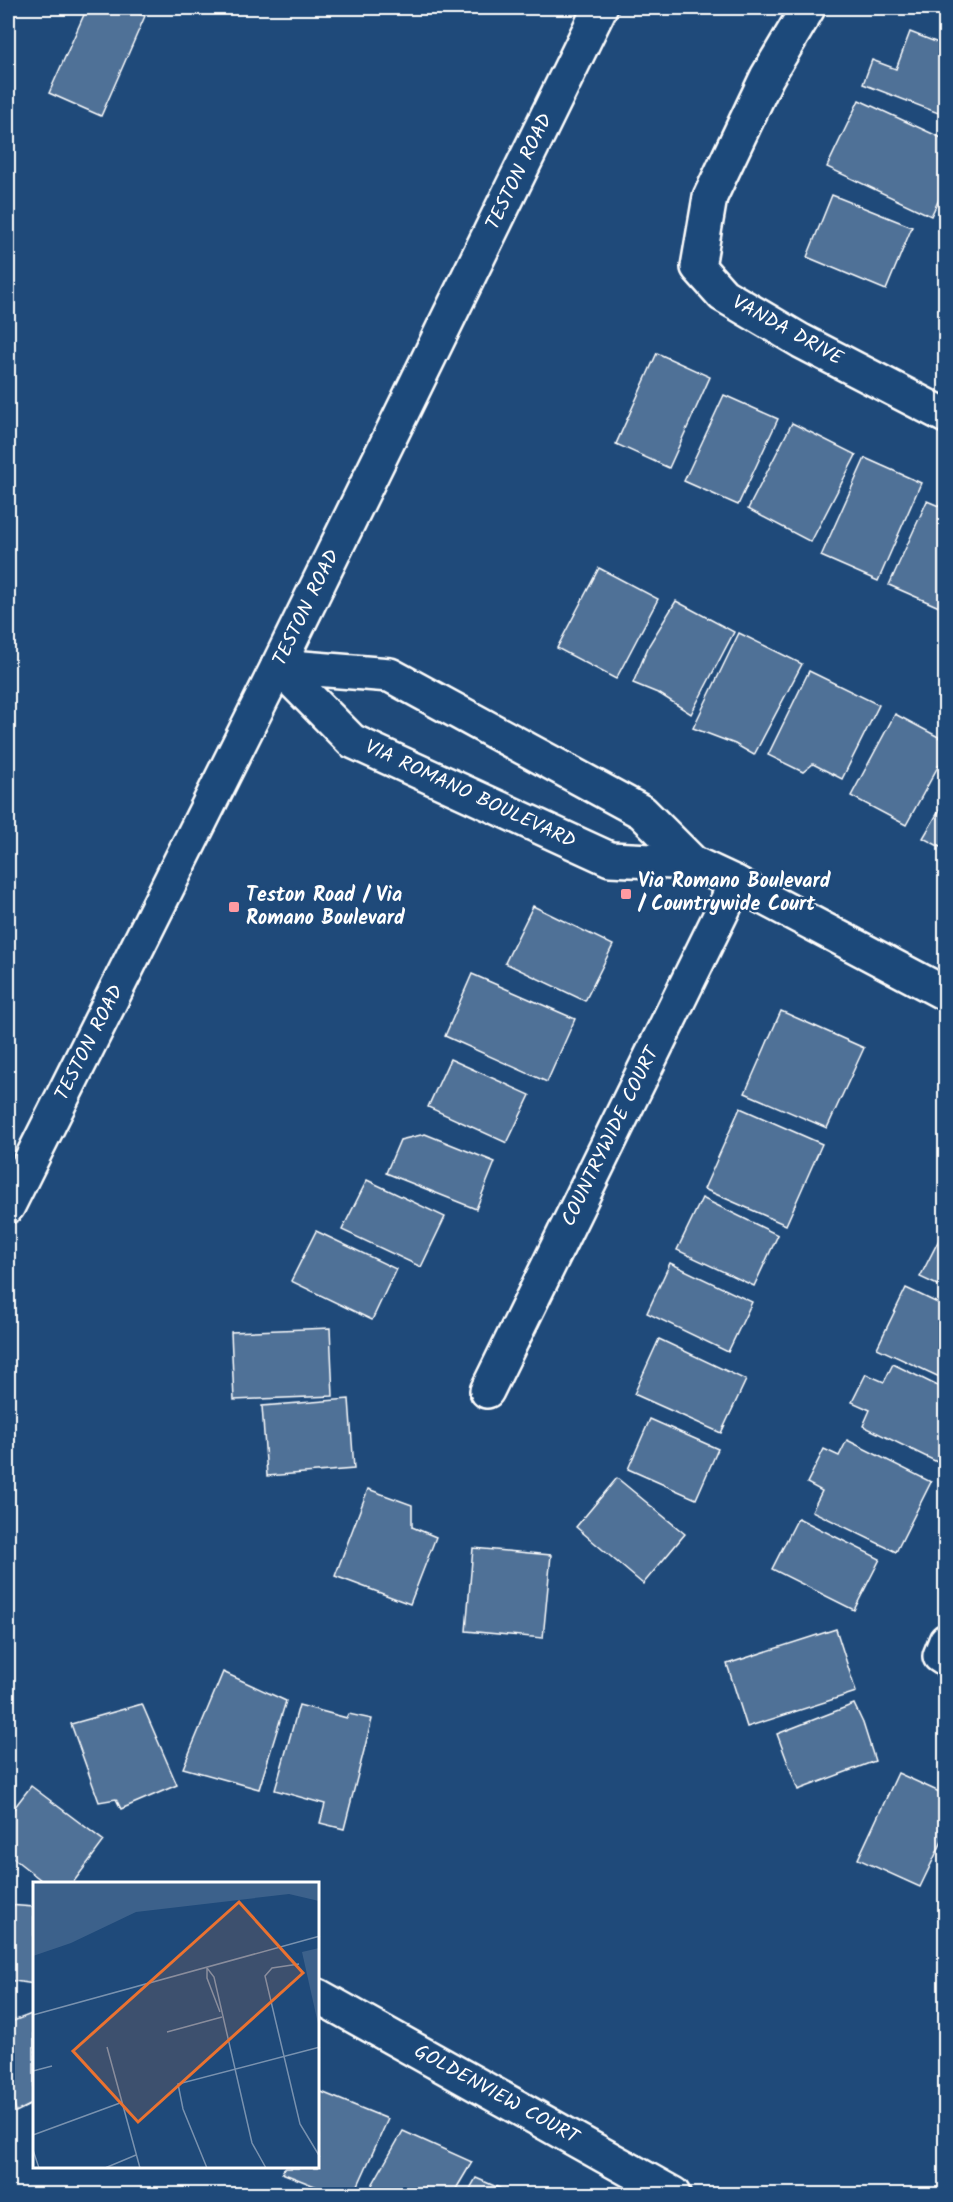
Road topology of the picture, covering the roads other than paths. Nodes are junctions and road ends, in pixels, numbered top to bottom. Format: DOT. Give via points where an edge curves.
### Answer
graph roads {
  1 [pos="600,8"];
  2 [pos="808,8"];
  3 [pos="945,416"];
  4 [pos="278,666"];
  5 [pos="693,863"];
  6 [pos="736,883"];
  7 [pos="945,994"];
  8 [pos="8,1206"];
  9 [pos="487,1391"];
  10 [pos="945,1641"];
  11 [pos="945,1660"];
  12 [pos="320,1996"];
  13 [pos="673,2194"];
  1 -- 4 [label="street, TESTON ROAD"];
  2 -- 3 [label="street, VANDA DRIVE" via="767,77 710,197 698,267 723,295 801,341"];
  4 -- 5 [label="street, VIA ROMANO BOULEVARD" via="390,675 642,812"];
  4 -- 5 [label="street, VIA ROMANO BOULEVARD" via="352,741 610,859"];
  4 -- 8 [label="street, TESTON ROAD"];
  5 -- 6 [label="street, VIA ROMANO BOULEVARD"];
  6 -- 7 [label="street, VIA ROMANO BOULEVARD"];
  6 -- 9 [label="street, COUNTRYWIDE COURT"];
  10 -- 11 [label="street" via="940,1656"];
  12 -- 13 [label="street, GOLDENVIEW COURT"];
}
